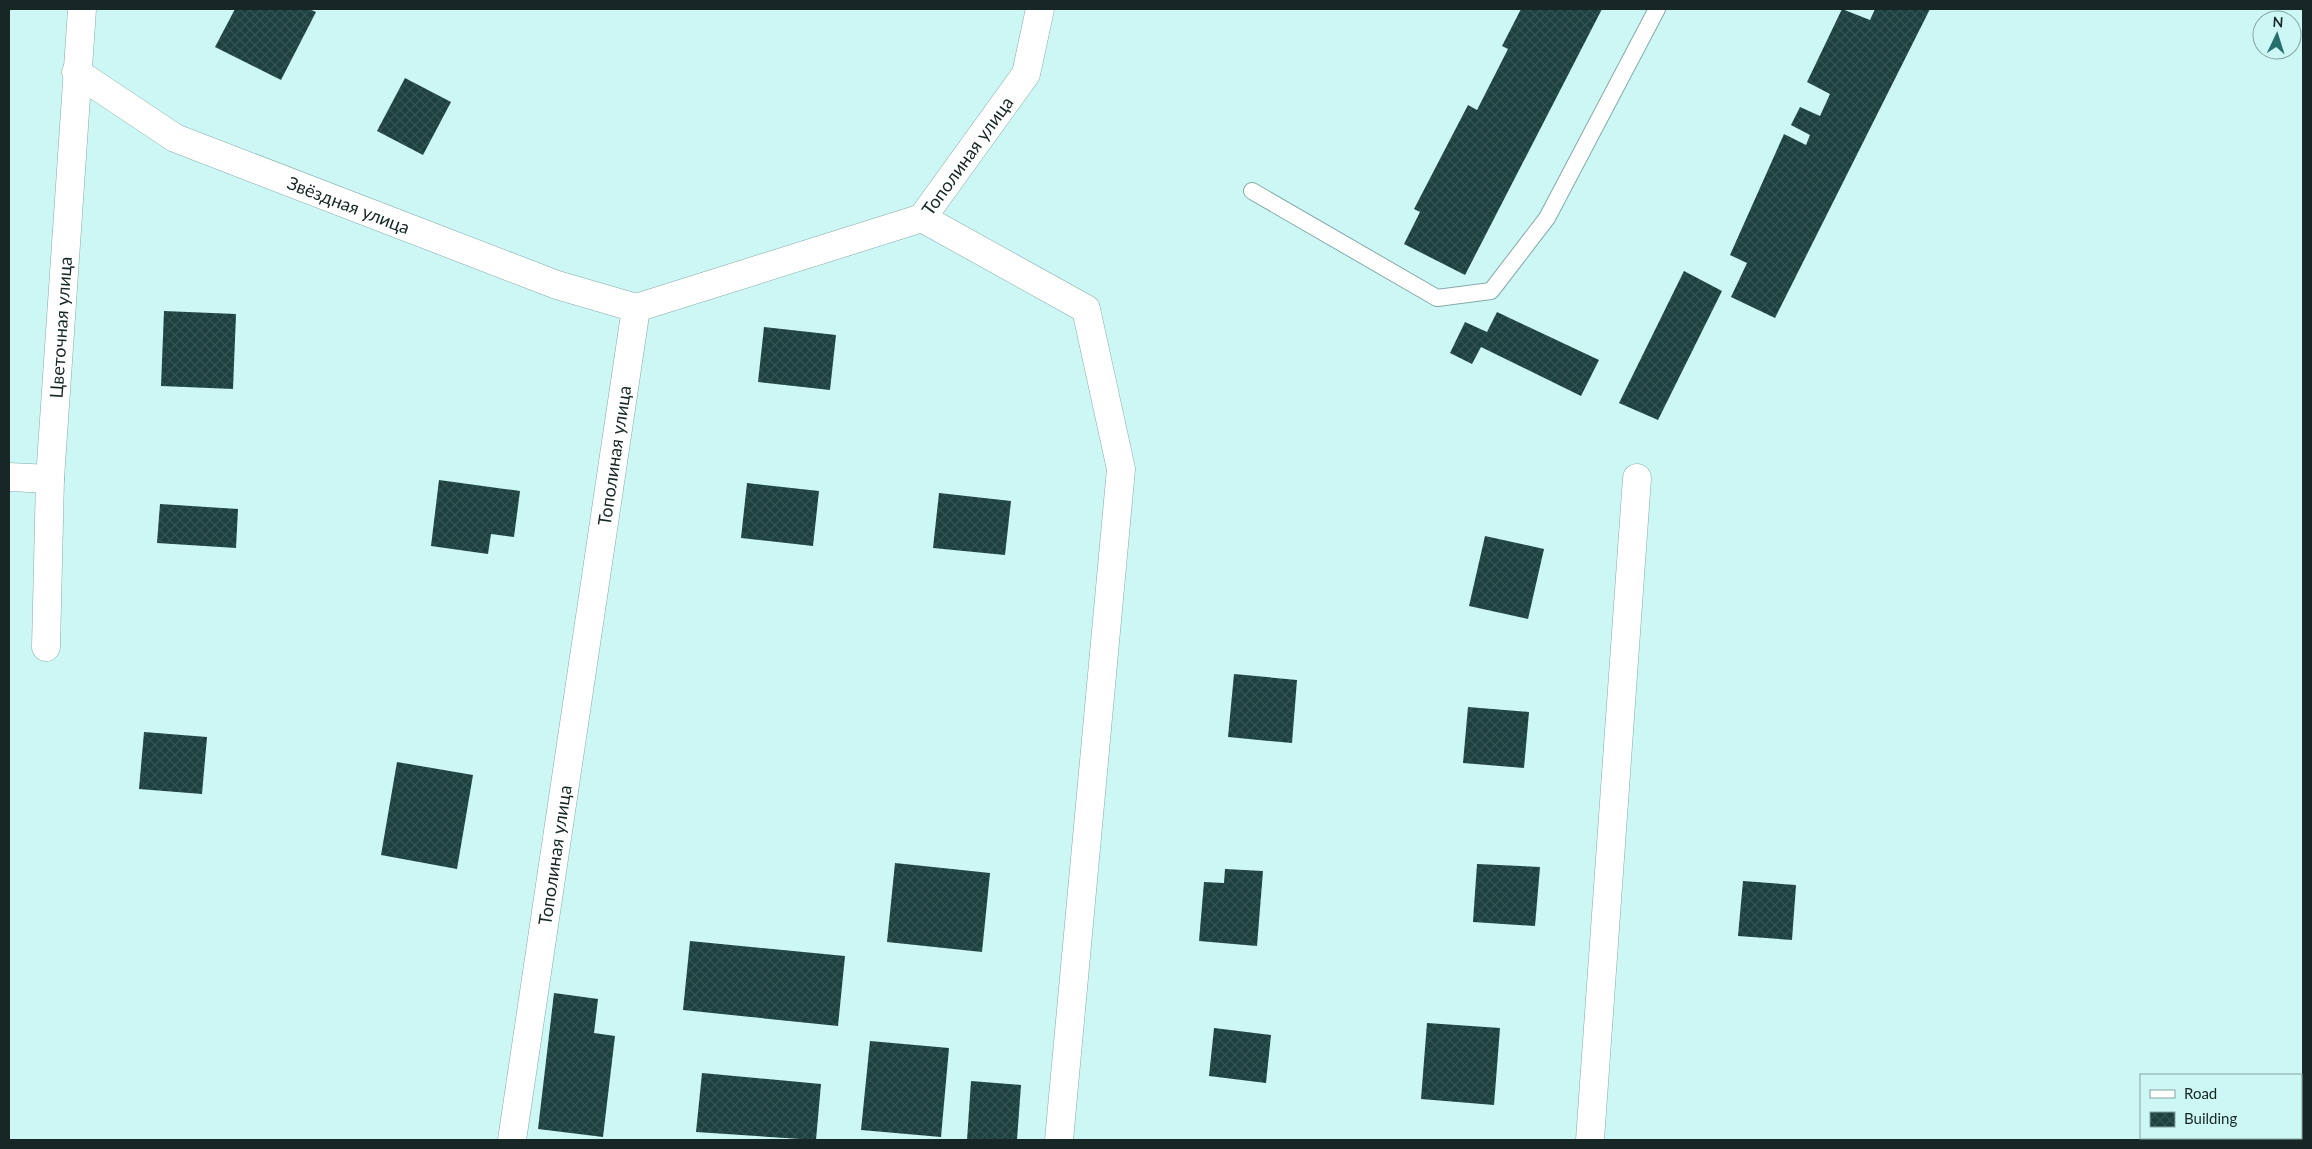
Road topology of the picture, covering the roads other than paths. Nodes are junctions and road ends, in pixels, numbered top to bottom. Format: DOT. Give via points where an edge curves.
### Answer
graph roads {
  1 [pos="82,9"];
  2 [pos="1040,9"];
  3 [pos="1657,9"];
  4 [pos="76,72"];
  5 [pos="1252,192"];
  6 [pos="922,218"];
  7 [pos="636,308"];
  8 [pos="9,477"];
  9 [pos="1637,478"];
  10 [pos="50,480"];
  11 [pos="46,647"];
  12 [pos="512,1140"];
  13 [pos="1059,1140"];
  14 [pos="1590,1140"];
  1 -- 4 [label="street, Цветочная улица"];
  2 -- 6 [label="street, Тополиная улица" via="1026,74"];
  3 -- 5 [label="lane" via="1547,218 1490,291 1437,298"];
  4 -- 7 [label="street, Звёздная улица" via="175,138 557,285"];
  4 -- 10 [label="street, Цветочная улица"];
  6 -- 7 [label="street, Тополиная улица"];
  6 -- 13 [label="street" via="1086,309 1122,469"];
  7 -- 12 [label="street, Тополиная улица"];
  8 -- 10 [label="street"];
  9 -- 14 [label="street"];
  10 -- 11 [label="street, Цветочная улица"];
}
